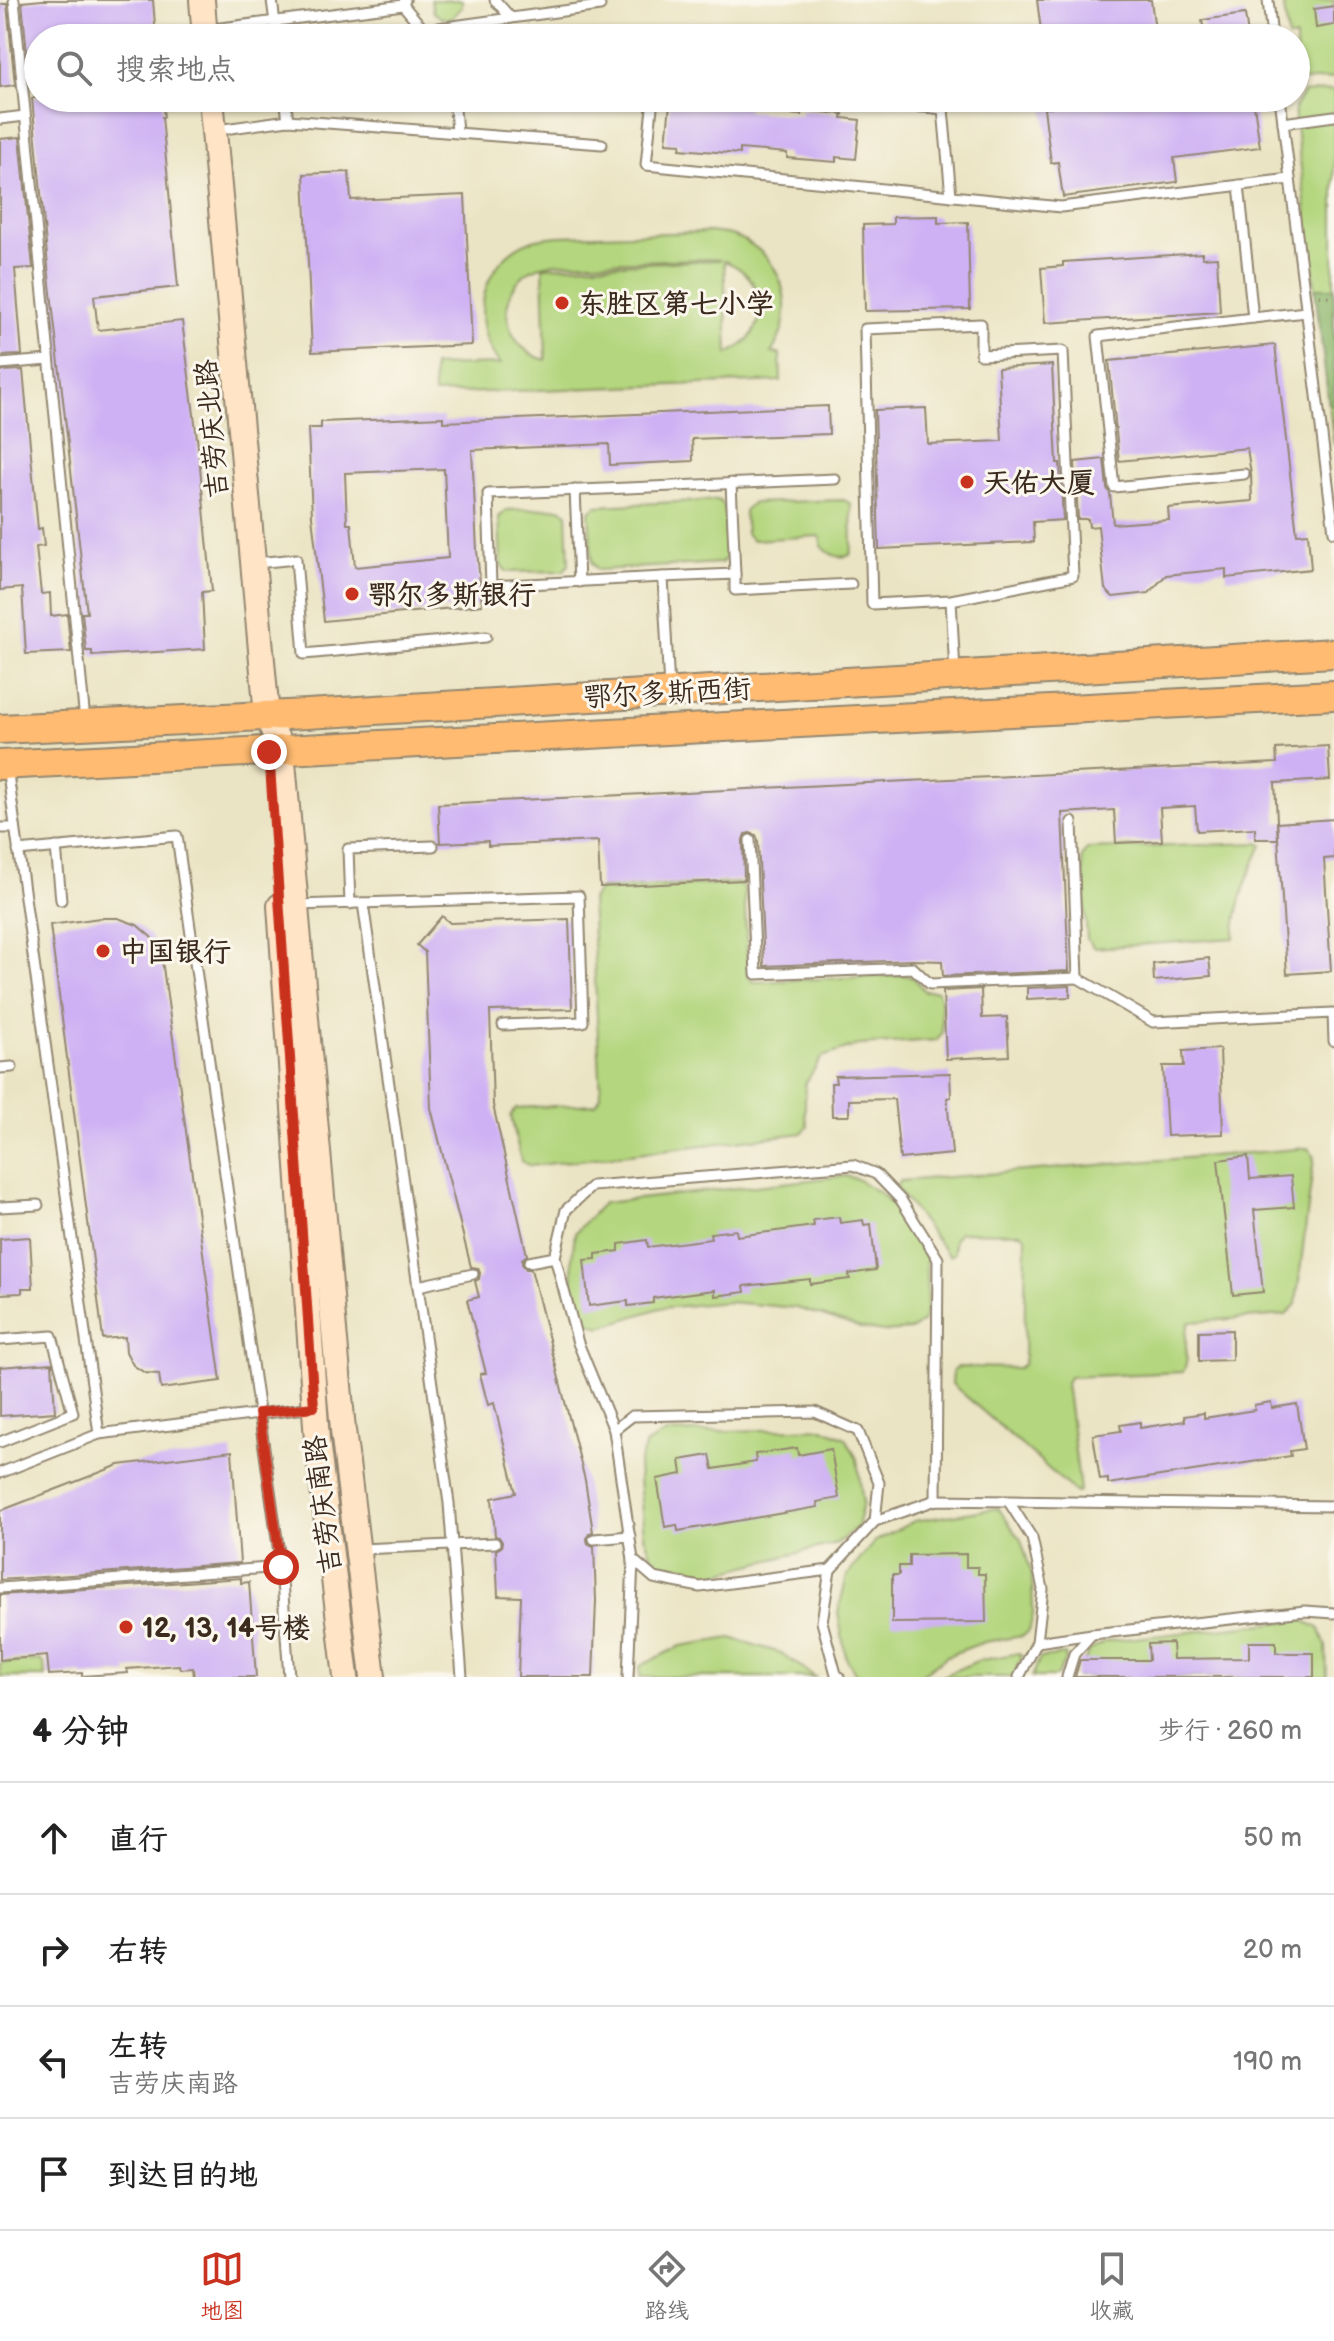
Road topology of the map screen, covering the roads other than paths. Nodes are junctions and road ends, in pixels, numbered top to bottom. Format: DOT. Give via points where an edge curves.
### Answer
graph roads {
  1 [pos="14,0"];
  2 [pos="202,0"];
  3 [pos="272,0"];
  4 [pos="495,0"];
  5 [pos="1268,0"];
  6 [pos="404,2"];
  7 [pos="600,6"];
  8 [pos="511,18"];
  9 [pos="275,22"];
  10 [pos="204,24"];
  11 [pos="263,24"];
  12 [pos="420,24"];
  13 [pos="468,24"];
  14 [pos="1271,24"];
  15 [pos="24,105"];
  16 [pos="25,112"];
  17 [pos="212,112"];
  18 [pos="287,112"];
  19 [pos="455,112"];
  20 [pos="652,112"];
  21 [pos="943,112"];
  22 [pos="1282,112"];
  23 [pos="25,116"];
  24 [pos="1334,116"];
  25 [pos="0,119"];
  26 [pos="288,120"];
  27 [pos="1283,123"];
  28 [pos="214,130"];
  29 [pos="457,132"];
  30 [pos="602,144"];
  31 [pos="1290,179"];
  32 [pos="1239,185"];
  33 [pos="951,196"];
  34 [pos="1306,312"];
  35 [pos="1253,318"];
  36 [pos="49,360"];
  37 [pos="0,364"];
  38 [pos="1244,474"];
  39 [pos="835,479"];
  40 [pos="731,483"];
  41 [pos="575,490"];
  42 [pos="1334,532"];
  43 [pos="253,564"];
  44 [pos="735,574"];
  45 [pos="663,577"];
  46 [pos="579,582"];
  47 [pos="851,584"];
  48 [pos="951,600"];
  49 [pos="486,637"];
  50 [pos="1334,653"];
  51 [pos="955,675"];
  52 [pos="669,692"];
  53 [pos="1334,695"];
  54 [pos="267,716"];
  55 [pos="85,725"];
  56 [pos="0,729"];
  57 [pos="276,751"];
  58 [pos="3,765"];
  59 [pos="1072,822"];
  60 [pos="0,828"];
  61 [pos="15,828"];
  62 [pos="750,840"];
  63 [pos="433,846"];
  64 [pos="56,847"];
  65 [pos="18,851"];
  66 [pos="61,900"];
  67 [pos="363,903"];
  68 [pos="350,904"];
  69 [pos="296,905"];
  70 [pos="1078,978"];
  71 [pos="503,1025"];
  72 [pos="1334,1041"];
  73 [pos="12,1067"];
  74 [pos="0,1068"];
  75 [pos="38,1205"];
  76 [pos="0,1207"];
  77 [pos="555,1257"];
  78 [pos="529,1262"];
  79 [pos="473,1274"];
  80 [pos="418,1286"];
  81 [pos="0,1340"];
  82 [pos="314,1407"];
  83 [pos="259,1413"];
  84 [pos="614,1430"];
  85 [pos="99,1434"];
  86 [pos="0,1442"];
  87 [pos="0,1473"];
  88 [pos="936,1500"];
  89 [pos="1009,1502"];
  90 [pos="1334,1506"];
  91 [pos="875,1521"];
  92 [pos="630,1536"];
  93 [pos="594,1539"];
  94 [pos="495,1543"];
  95 [pos="452,1545"];
  96 [pos="357,1550"];
  97 [pos="633,1560"];
  98 [pos="281,1567"];
  99 [pos="830,1570"];
  100 [pos="0,1588"];
  101 [pos="1334,1613"];
  102 [pos="1092,1634"];
  103 [pos="1037,1642"];
  104 [pos="836,1676"];
  105 [pos="289,1677"];
  106 [pos="346,1677"];
  107 [pos="373,1677"];
  108 [pos="462,1677"];
  109 [pos="628,1677"];
  110 [pos="1019,1677"];
  111 [pos="1067,1677"];
  1 -- 15 [label="lane"];
  2 -- 10 [label="main road"];
  3 -- 9 [label="lane"];
  4 -- 8 [label="lane"];
  5 -- 14 [label="lane"];
  6 -- 9 [label="lane"];
  6 -- 12 [label="lane"];
  7 -- 8 [label="lane"];
  8 -- 13 [label="lane"];
  9 -- 11 [label="lane"];
  16 -- 23 [label="lane"];
  17 -- 28 [label="main road, 吉劳庆北路"];
  18 -- 26 [label="lane"];
  19 -- 29 [label="lane"];
  20 -- 33 [label="lane" via="646,165"];
  21 -- 33 [label="lane"];
  22 -- 27 [label="lane"];
  23 -- 25 [label="lane"];
  23 -- 36 [label="lane"];
  24 -- 27 [label="lane"];
  26 -- 28 [label="lane"];
  26 -- 29 [label="lane"];
  27 -- 31 [label="lane"];
  28 -- 43 [label="main road, 吉劳庆北路"];
  29 -- 30 [label="lane"];
  31 -- 32 [label="lane"];
  31 -- 34 [label="lane"];
  32 -- 33 [label="lane" via="1061,207"];
  32 -- 35 [label="lane"];
  34 -- 35 [label="lane"];
  34 -- 42 [label="lane"];
  35 -- 38 [label="lane" via="1098,336 1114,487"];
  36 -- 37 [label="lane"];
  36 -- 55 [label="lane"];
  39 -- 40 [label="lane"];
  40 -- 41 [label="lane"];
  40 -- 44 [label="lane"];
  41 -- 46 [label="lane"];
  41 -- 46 [label="lane" via="488,494 491,586"];
  43 -- 49 [label="lane" via="296,559 304,654"];
  43 -- 54 [label="main road, 吉劳庆北路"];
  44 -- 45 [label="lane"];
  44 -- 47 [label="lane" via="735,590"];
  45 -- 46 [label="lane"];
  45 -- 52 [label="lane"];
  48 -- 48 [label="lane" via="872,604 865,329 981,324 981,355 1063,351 1073,576"];
  48 -- 51 [label="lane"];
  50 -- 51 [label="main road, 鄂尔多斯西街"];
  51 -- 52 [label="main road, 鄂尔多斯西街"];
  52 -- 54 [label="main road, 鄂尔多斯西街"];
  53 -- 57 [label="main road, 鄂尔多斯西街"];
  54 -- 55 [label="main road, 鄂尔多斯西街"];
  54 -- 57 [label="main road, 吉劳庆北路"];
  55 -- 56 [label="main road, 鄂尔多斯西街"];
  57 -- 58 [label="main road, 鄂尔多斯西街"];
  57 -- 69 [label="main road, 吉劳庆南路"];
  57 -- 82 [label="main road, 吉劳庆南路"];
  58 -- 61 [label="lane"];
  59 -- 70 [label="lane"];
  60 -- 61 [label="lane"];
  61 -- 65 [label="lane"];
  62 -- 70 [label="lane" via="756,974 913,968 930,984"];
  63 -- 68 [label="lane" via="348,849"];
  64 -- 65 [label="lane"];
  64 -- 66 [label="lane"];
  64 -- 83 [label="lane" via="177,836"];
  65 -- 85 [label="lane"];
  67 -- 68 [label="lane"];
  67 -- 71 [label="lane" via="579,896 583,1022"];
  67 -- 80 [label="lane"];
  68 -- 69 [label="lane"];
  69 -- 96 [label="main road, 吉劳庆南路"];
  70 -- 72 [label="lane" via="1153,1022 1333,1013"];
  73 -- 74 [label="lane"];
  75 -- 76 [label="lane"];
  77 -- 78 [label="lane"];
  77 -- 84 [label="lane" via="578,1343"];
  77 -- 88 [label="lane" via="566,1210 592,1186 853,1165 876,1174 901,1200 938,1259"];
  79 -- 80 [label="lane"];
  80 -- 95 [label="lane"];
  81 -- 86 [label="lane" via="52,1336 73,1413"];
  82 -- 83 [label="lane"];
  82 -- 106 [label="main road, 吉劳庆南路"];
  83 -- 85 [label="lane"];
  83 -- 98 [label="lane"];
  84 -- 91 [label="lane" via="632,1416 815,1412 858,1431 879,1483"];
  84 -- 92 [label="lane"];
  85 -- 87 [label="lane"];
  88 -- 89 [label="lane"];
  88 -- 91 [label="lane"];
  89 -- 90 [label="lane"];
  89 -- 103 [label="lane" via="1032,1538 1043,1589"];
  91 -- 99 [label="lane"];
  92 -- 93 [label="lane"];
  92 -- 97 [label="lane"];
  94 -- 95 [label="lane"];
  95 -- 96 [label="lane"];
  95 -- 108 [label="lane"];
  96 -- 107 [label="main road, 吉劳庆南路"];
  97 -- 99 [label="lane" via="654,1578 700,1587"];
  97 -- 109 [label="lane"];
  98 -- 100 [label="lane"];
  98 -- 105 [label="lane"];
  99 -- 104 [label="lane" via="822,1622"];
  101 -- 102 [label="lane" via="1305,1611"];
  102 -- 103 [label="lane"];
  102 -- 111 [label="lane" via="1074,1654"];
  103 -- 110 [label="lane"];
}
